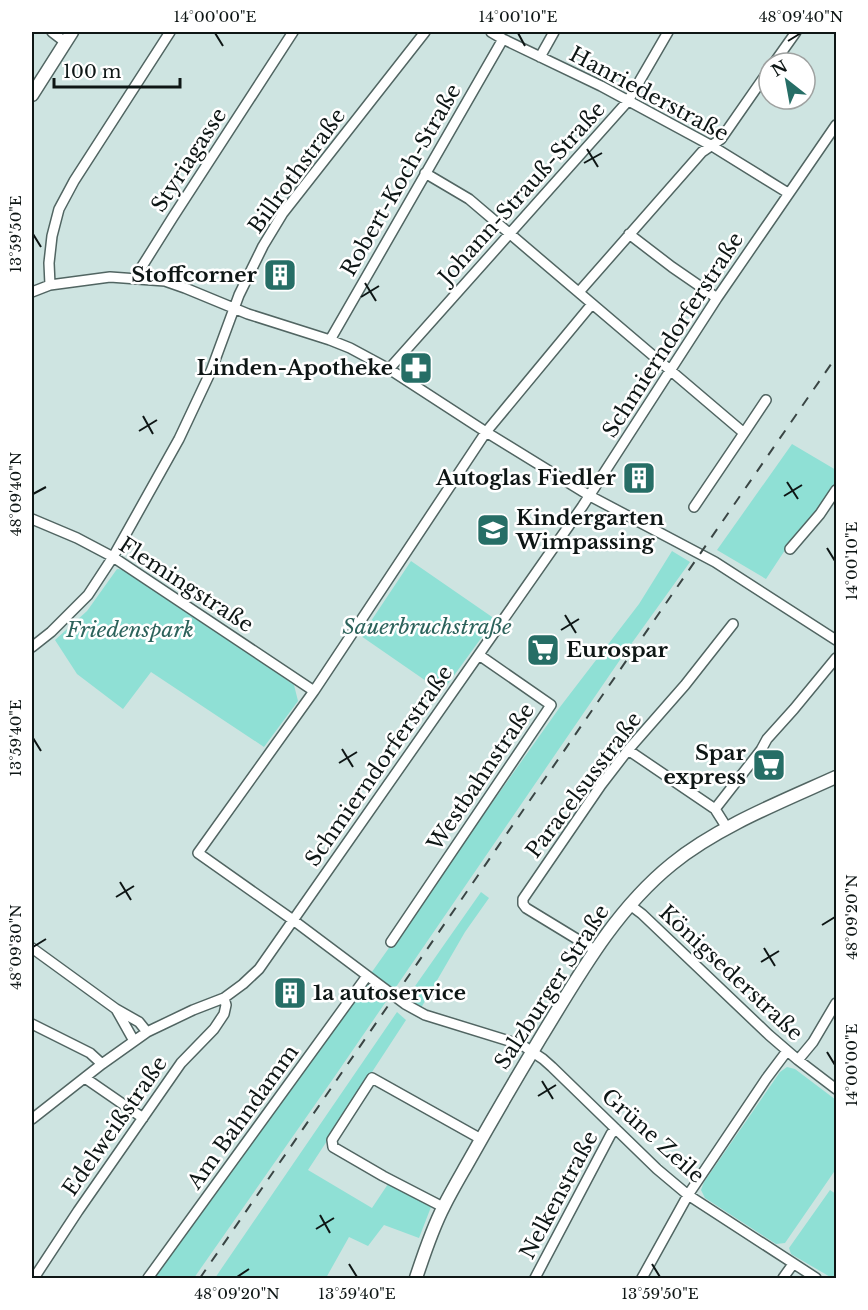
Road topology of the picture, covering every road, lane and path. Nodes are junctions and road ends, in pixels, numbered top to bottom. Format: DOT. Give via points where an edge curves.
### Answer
graph roads {
  1 [pos="52,32"];
  2 [pos="170,32"];
  3 [pos="293,32"];
  4 [pos="425,32"];
  5 [pos="491,32"];
  6 [pos="555,32"];
  7 [pos="668,32"];
  8 [pos="796,32"];
  9 [pos="69,37"];
  10 [pos="503,39"];
  11 [pos="783,51"];
  12 [pos="540,57"];
  13 [pos="757,87"];
  14 [pos="32,95"];
  15 [pos="628,101"];
  16 [pos="837,125"];
  17 [pos="712,146"];
  18 [pos="425,173"];
  19 [pos="788,193"];
  20 [pos="510,234"];
  21 [pos="629,234"];
  22 [pos="137,279"];
  23 [pos="50,285"];
  24 [pos="32,292"];
  25 [pos="579,292"];
  26 [pos="717,298"];
  27 [pos="592,304"];
  28 [pos="234,308"];
  29 [pos="330,340"];
  30 [pos="389,369"];
  31 [pos="670,370"];
  32 [pos="766,400"];
  33 [pos="486,432"];
  34 [pos="744,433"];
  35 [pos="837,490"];
  36 [pos="590,496"];
  37 [pos="694,507"];
  38 [pos="32,519"];
  39 [pos="790,549"];
  40 [pos="113,557"];
  41 [pos="733,624"];
  42 [pos="837,640"];
  43 [pos="32,647"];
  44 [pos="479,655"];
  45 [pos="837,658"];
  46 [pos="314,691"];
  47 [pos="627,750"];
  48 [pos="837,777"];
  49 [pos="715,809"];
  50 [pos="727,828"];
  51 [pos="630,905"];
  52 [pos="293,920"];
  53 [pos="391,942"];
  54 [pos="32,948"];
  55 [pos="595,950"];
  56 [pos="367,976"];
  57 [pos="224,998"];
  58 [pos="837,1003"];
  59 [pos="116,1009"];
  60 [pos="32,1024"];
  61 [pos="147,1032"];
  62 [pos="134,1041"];
  63 [pos="532,1051"];
  64 [pos="787,1051"];
  65 [pos="798,1060"];
  66 [pos="102,1064"];
  67 [pos="85,1078"];
  68 [pos="837,1089"];
  69 [pos="143,1118"];
  70 [pos="32,1119"];
  71 [pos="615,1129"];
  72 [pos="481,1139"];
  73 [pos="688,1195"];
  74 [pos="443,1207"];
  75 [pos="793,1264"];
  76 [pos="34,1278"];
  77 [pos="148,1278"];
  78 [pos="416,1278"];
  79 [pos="535,1278"];
  80 [pos="642,1278"];
  81 [pos="783,1278"];
  82 [pos="816,1278"];
  1 -- 9 [label="street"];
  2 -- 23 [label="street" via="59,209 52,236"];
  3 -- 22 [label="street, Styriagasse"];
  4 -- 28 [label="street, Billrothstraße" via="283,213"];
  5 -- 10 [label="street, Hanriederstraße"];
  6 -- 12 [label="street"];
  7 -- 15 [label="street, Johann-Strauß-Straße"];
  8 -- 11 [label="street"];
  9 -- 14 [label="main road"];
  10 -- 12 [label="street, Hanriederstraße"];
  10 -- 18 [label="street, Robert-Koch-Straße"];
  12 -- 15 [label="street, Hanriederstraße"];
  13 -- 17 [label="street"];
  15 -- 17 [label="street, Hanriederstraße"];
  15 -- 20 [label="street, Johann-Strauß-Straße"];
  16 -- 19 [label="street, Schmierndorferstraße"];
  17 -- 19 [label="street, Hanriederstraße"];
  17 -- 21 [label="street" via="695,159"];
  18 -- 20 [label="street" via="469,199"];
  18 -- 29 [label="street, Robert-Koch-Straße"];
  19 -- 26 [label="street, Schmierndorferstraße"];
  20 -- 25 [label="street"];
  20 -- 30 [label="street, Johann-Strauß-Straße"];
  21 -- 25 [label="street"];
  21 -- 26 [label="street"];
  22 -- 23 [label="street"];
  22 -- 28 [label="street" via="165,281"];
  23 -- 24 [label="street"];
  25 -- 27 [label="street"];
  26 -- 31 [label="street, Schmierndorferstraße"];
  27 -- 31 [label="street"];
  27 -- 33 [label="street"];
  28 -- 29 [label="street"];
  28 -- 40 [label="street, Billrothstraße" via="202,394"];
  29 -- 30 [label="street"];
  30 -- 33 [label="street"];
  31 -- 34 [label="street"];
  31 -- 36 [label="street, Schmierndorferstraße"];
  32 -- 34 [label="street"];
  33 -- 36 [label="street"];
  33 -- 46 [label="street"];
  34 -- 37 [label="street"];
  35 -- 39 [label="street"];
  36 -- 42 [label="street" via="715,562"];
  36 -- 44 [label="street, Schmierndorferstraße"];
  38 -- 40 [label="street, Flemingstraße"];
  40 -- 43 [label="street, Billrothstraße" via="88,595"];
  40 -- 46 [label="street, Flemingstraße"];
  41 -- 47 [label="street, Paracelsusstraße"];
  44 -- 52 [label="street, Schmierndorferstraße"];
  44 -- 53 [label="street, Westbahnstraße" via="551,705"];
  45 -- 49 [label="street" via="767,739"];
  46 -- 52 [label="street" via="198,853"];
  47 -- 49 [label="street"];
  47 -- 55 [label="street, Paracelsusstraße" via="523,904"];
  48 -- 50 [label="main road, Salzburger Straße"];
  49 -- 50 [label="street"];
  50 -- 51 [label="main road, Salzburger Straße" via="673,863"];
  51 -- 55 [label="main road, Salzburger Straße"];
  51 -- 64 [label="street, Königsederstraße"];
  52 -- 56 [label="street, Grüne Zeile"];
  52 -- 57 [label="street, Schmierndorferstraße" via="259,969"];
  54 -- 59 [label="street"];
  55 -- 63 [label="main road, Salzburger Straße"];
  56 -- 63 [label="street, Grüne Zeile" via="425,1015"];
  56 -- 77 [label="street, Am Bahndamm"];
  57 -- 61 [label="street, Schmierndorferstraße"];
  57 -- 69 [label="street, Edelweißstraße" via="224,1014 214,1029 181,1063"];
  58 -- 65 [label="street"];
  59 -- 61 [label="street" via="139,1022"];
  59 -- 62 [label="street"];
  60 -- 66 [label="street" via="90,1053"];
  61 -- 62 [label="street, Schmierndorferstraße"];
  62 -- 66 [label="street, Schmierndorferstraße"];
  63 -- 71 [label="street, Grüne Zeile"];
  63 -- 72 [label="main road, Salzburger Straße"];
  64 -- 65 [label="street, Königsederstraße"];
  64 -- 73 [label="street"];
  65 -- 68 [label="street, Königsederstraße"];
  66 -- 67 [label="street, Schmierndorferstraße"];
  67 -- 69 [label="street"];
  67 -- 70 [label="street, Schmierndorferstraße"];
  69 -- 76 [label="street, Edelweißstraße"];
  71 -- 73 [label="street, Grüne Zeile"];
  71 -- 79 [label="street, Nelkenstraße"];
  72 -- 74 [label="main road, Salzburger Straße"];
  72 -- 74 [label="street" via="372,1078 332,1140 333,1147"];
  73 -- 75 [label="street, Grüne Zeile"];
  73 -- 80 [label="street"];
  74 -- 78 [label="main road, Salzburger Straße"];
  75 -- 81 [label="street"];
  75 -- 82 [label="street, Grüne Zeile"];
}
